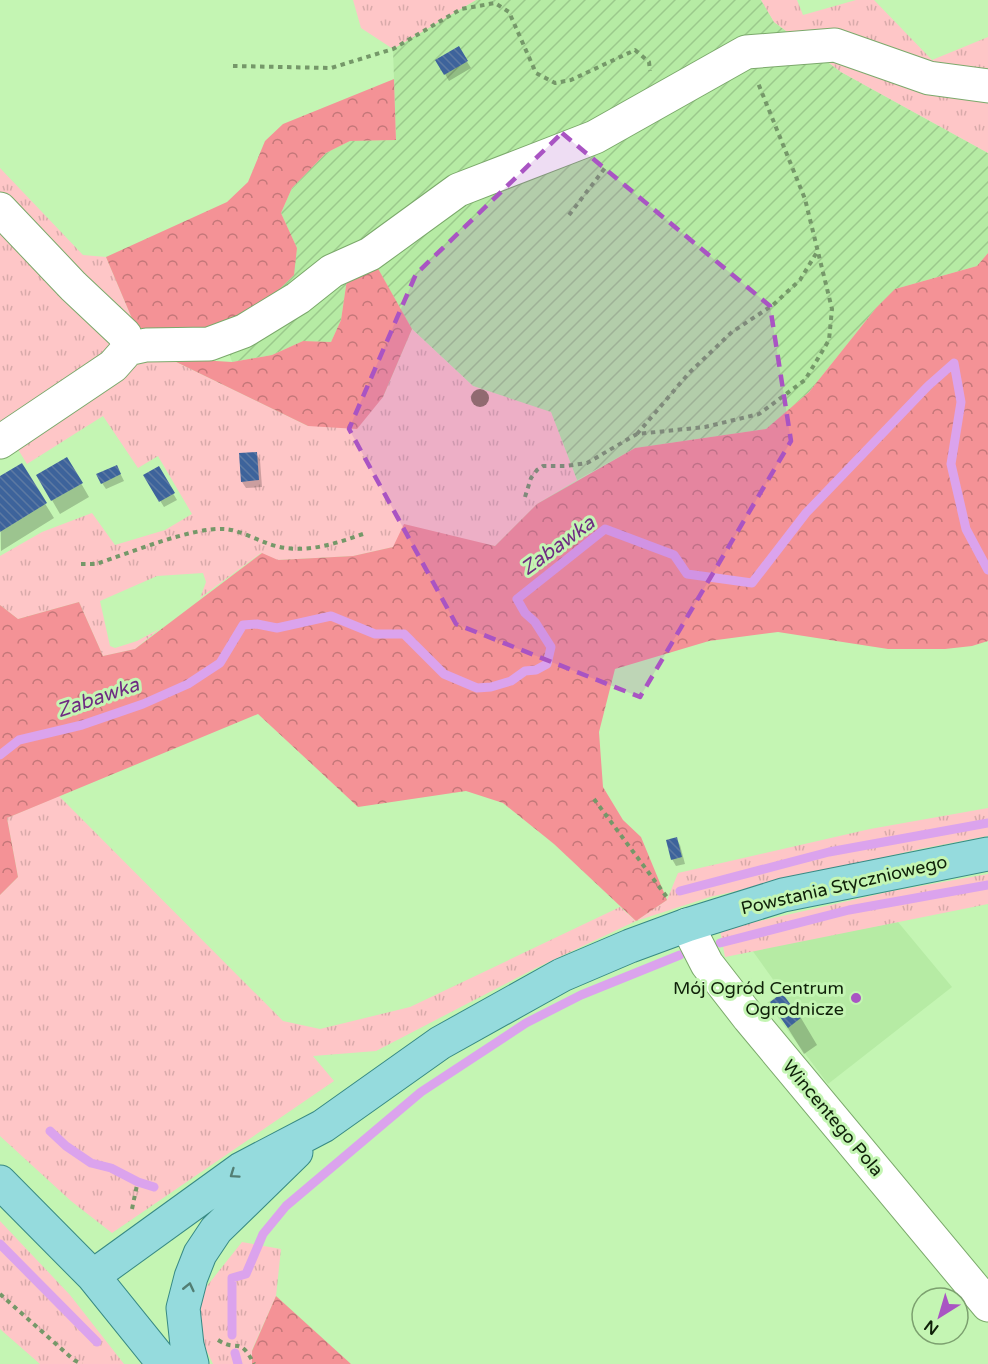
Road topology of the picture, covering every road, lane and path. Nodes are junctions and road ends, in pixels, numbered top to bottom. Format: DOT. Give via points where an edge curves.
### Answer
graph roads {
  1 [pos="746,51"];
  2 [pos="233,66"];
  3 [pos="988,86"];
  4 [pos="640,111"];
  5 [pos="608,164"];
  6 [pos="0,209"];
  7 [pos="569,216"];
  8 [pos="818,252"];
  9 [pos="128,349"];
  10 [pos="637,434"];
  11 [pos="0,442"];
  12 [pos="525,497"];
  13 [pos="363,534"];
  14 [pos="81,564"];
  15 [pos="594,799"];
  16 [pos="988,854"];
  17 [pos="687,925"];
  18 [pos="323,1126"];
  19 [pos="0,1182"];
  20 [pos="93,1276"];
  21 [pos="0,1294"];
  22 [pos="988,1305"];
  23 [pos="216,1338"];
  24 [pos="82,1364"];
  25 [pos="164,1364"];
  26 [pos="192,1364"];
  27 [pos="254,1364"];
  1 -- 3 [label="street" via="835,45 929,78"];
  1 -- 4 [label="street"];
  1 -- 8 [label="path" via="805,199"];
  2 -- 4 [label="path" via="331,68 393,49 461,9 495,3 509,12 536,73 555,83 571,80 635,50 649,62 651,87"];
  4 -- 9 [label="street" via="596,137 458,190 370,255 332,271 298,298 244,331 210,344"];
  5 -- 7 [label="path"];
  6 -- 9 [label="street" via="125,334"];
  8 -- 10 [label="path" via="800,280 773,305 732,332 689,373"];
  8 -- 10 [label="path" via="832,309 829,340 805,380 759,414 705,426"];
  9 -- 11 [label="street" via="113,366"];
  10 -- 12 [label="path" via="587,463 543,466 531,478"];
  13 -- 14 [label="path" via="309,549 273,545 226,529 192,532 96,564"];
  15 -- 17 [label="path"];
  16 -- 17 [label="main road, Powstania Styczniowego" via="783,896"];
  17 -- 18 [label="main road, Powstania Styczniowego" via="562,975 440,1043"];
  17 -- 22 [label="street, Wincentego Pola" via="707,964"];
  18 -- 20 [label="main road, Powstania Styczniowego, one-way" via="241,1169"];
  26 -- 18 [label="main road, Powstania Styczniowego, one-way" via="183,1308 200,1254 216,1230"];
  19 -- 20 [label="main road"];
  20 -- 25 [label="main road"];
  21 -- 24 [label="path"];
  23 -- 27 [label="path" via="243,1347"];
}
